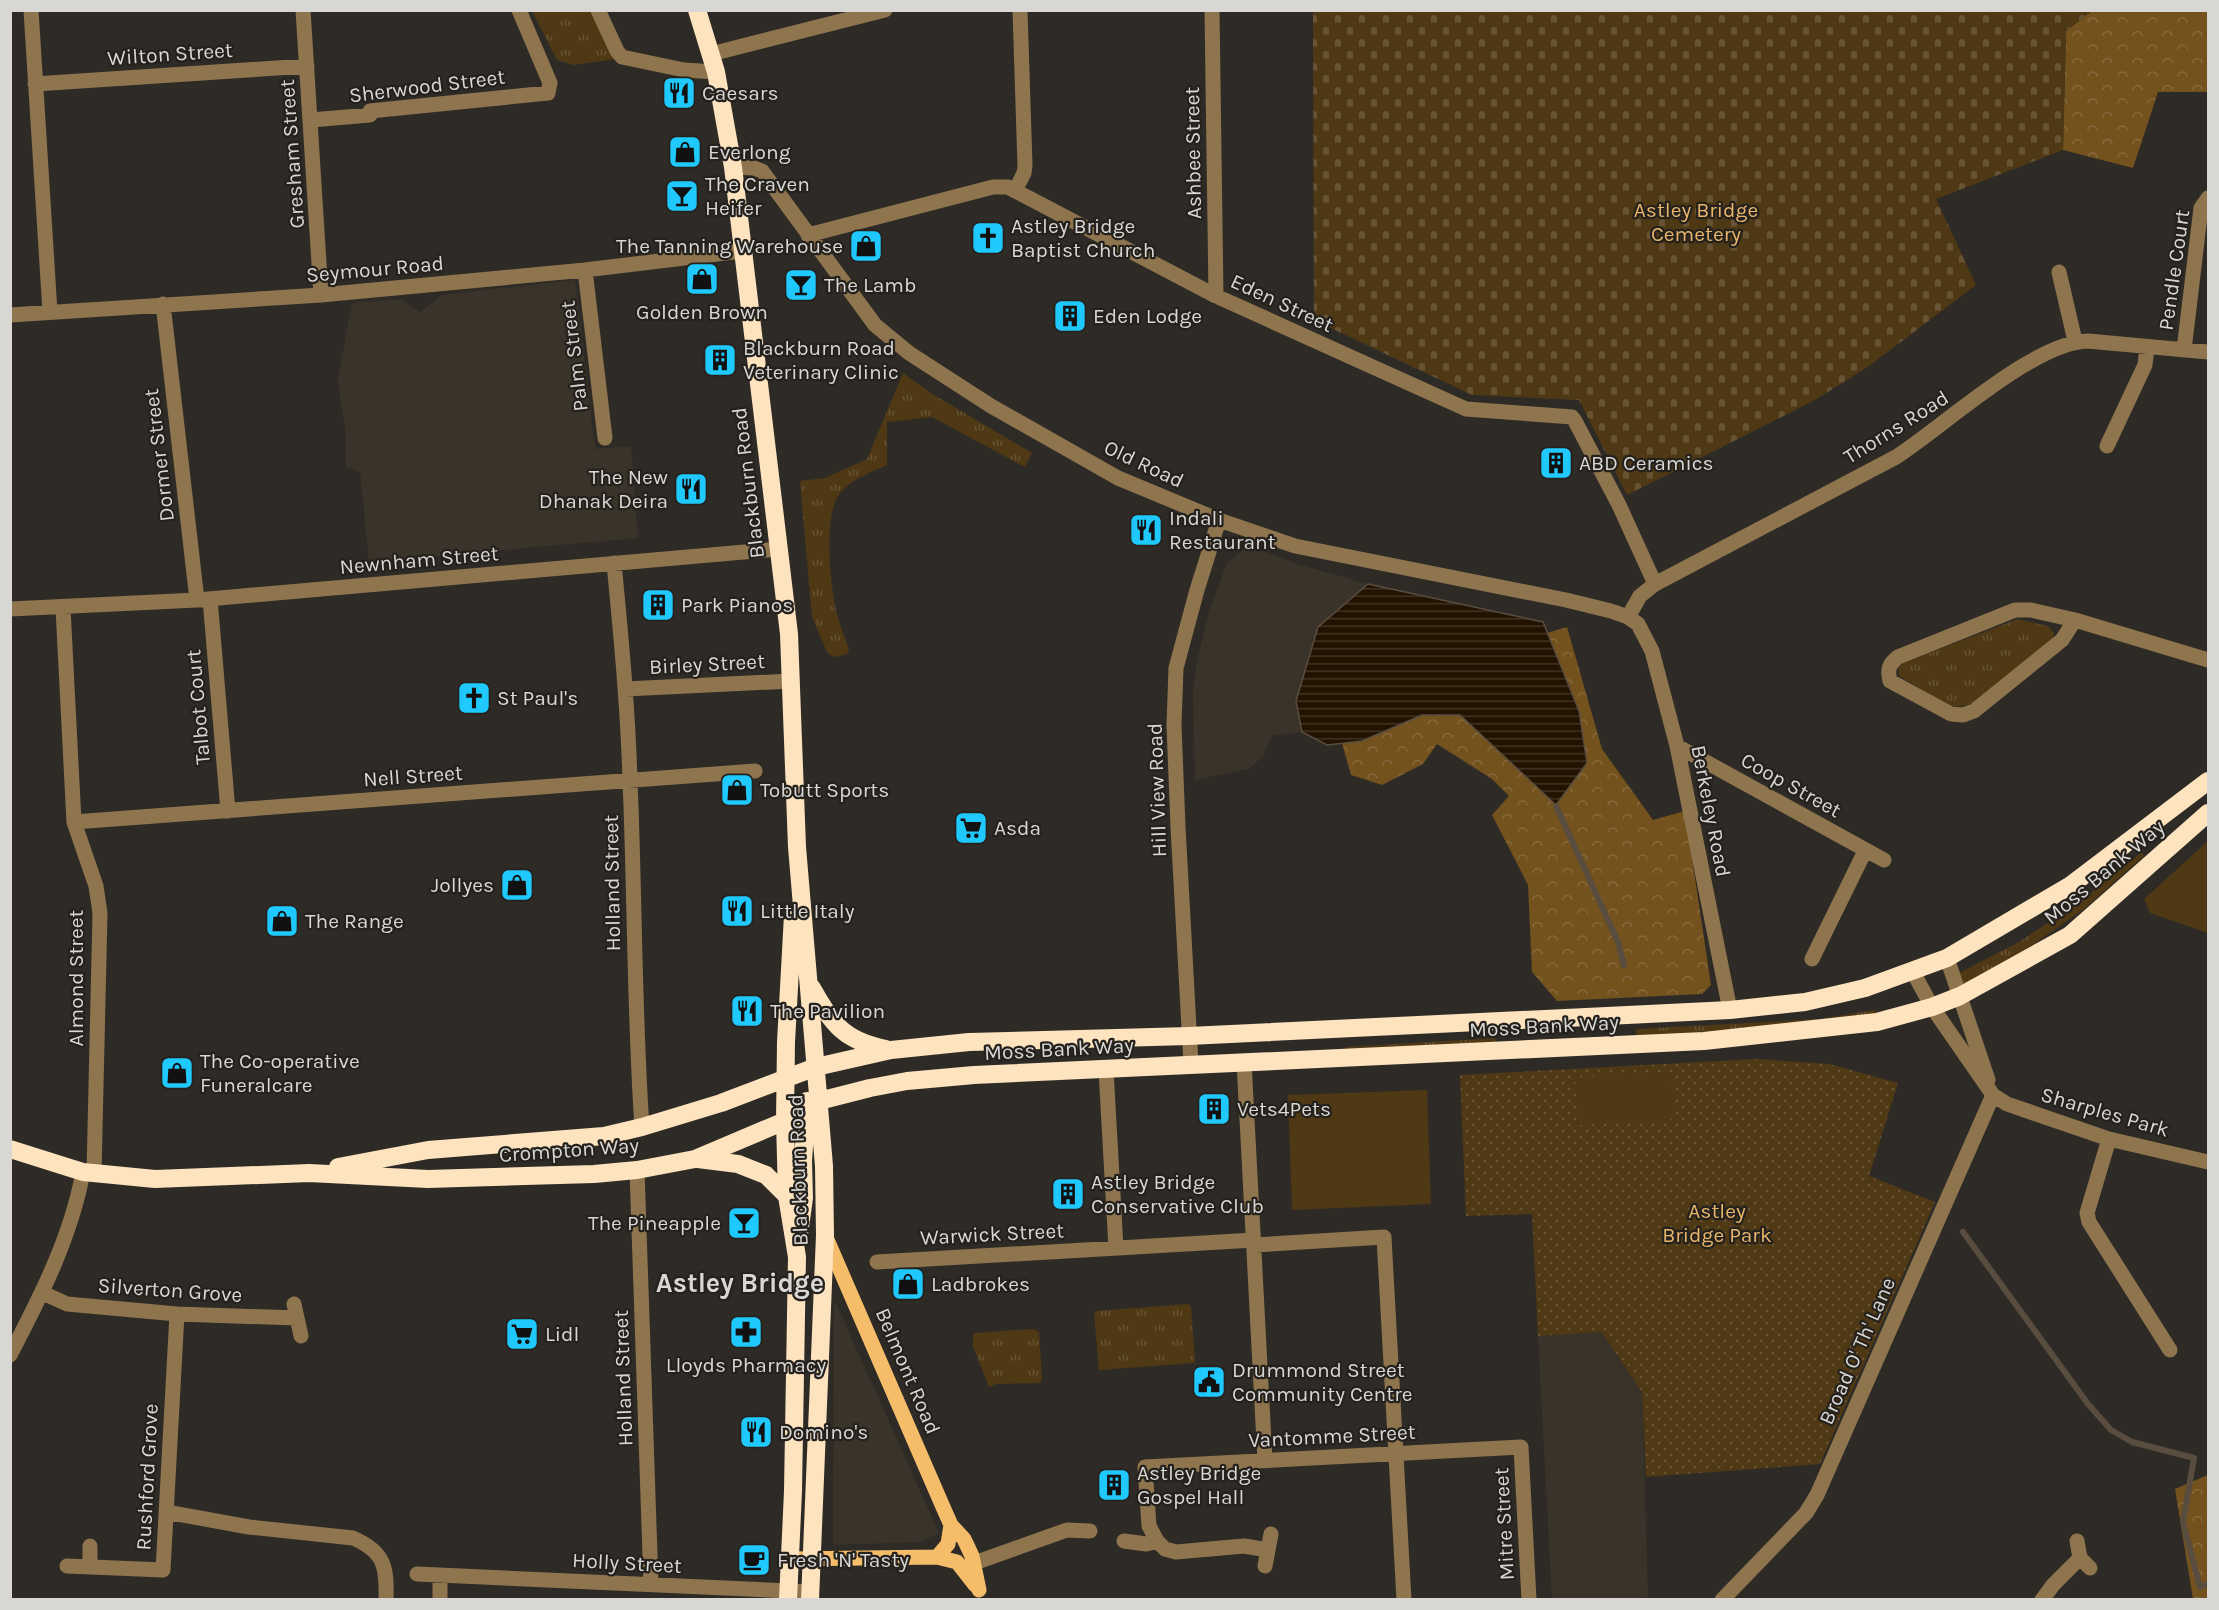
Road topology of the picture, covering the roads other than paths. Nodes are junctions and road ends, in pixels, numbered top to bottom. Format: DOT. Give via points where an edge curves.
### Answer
graph roads {
  1 [pos="31,10"];
  2 [pos="303,10"];
  3 [pos="519,10"];
  4 [pos="598,10"];
  5 [pos="697,10"];
  6 [pos="885,10"];
  7 [pos="1020,10"];
  8 [pos="1212,10"];
  9 [pos="711,54"];
  10 [pos="308,66"];
  11 [pos="716,72"];
  12 [pos="35,84"];
  13 [pos="311,120"];
  14 [pos="733,167"];
  15 [pos="1016,189"];
  16 [pos="2208,198"];
  17 [pos="808,235"];
  18 [pos="742,250"];
  19 [pos="585,270"];
  20 [pos="2059,272"];
  21 [pos="321,295"];
  22 [pos="1216,296"];
  23 [pos="163,304"];
  24 [pos="50,312"];
  25 [pos="10,315"];
  26 [pos="2075,341"];
  27 [pos="2147,347"];
  28 [pos="2184,350"];
  29 [pos="2208,352"];
  30 [pos="605,438"];
  31 [pos="2107,446"];
  32 [pos="1219,520"];
  33 [pos="779,549"];
  34 [pos="614,563"];
  35 [pos="1655,584"];
  36 [pos="204,599"];
  37 [pos="63,608"];
  38 [pos="10,609"];
  39 [pos="1633,620"];
  40 [pos="2075,620"];
  41 [pos="2208,660"];
  42 [pos="792,681"];
  43 [pos="625,689"];
  44 [pos="1677,746"];
  45 [pos="755,771"];
  46 [pos="630,781"];
  47 [pos="2208,781"];
  48 [pos="228,811"];
  49 [pos="2208,813"];
  50 [pos="74,822"];
  51 [pos="797,847"];
  52 [pos="1865,851"];
  53 [pos="1884,860"];
  54 [pos="1947,958"];
  55 [pos="1812,959"];
  56 [pos="1913,972"];
  57 [pos="807,980"];
  58 [pos="1960,996"];
  59 [pos="1932,1007"];
  60 [pos="1730,1010"];
  61 [pos="1189,1036"];
  62 [pos="891,1050"];
  63 [pos="1244,1062"];
  64 [pos="1191,1064"];
  65 [pos="816,1067"];
  66 [pos="1106,1070"];
  67 [pos="786,1077"];
  68 [pos="1993,1095"];
  69 [pos="812,1105"];
  70 [pos="785,1121"];
  71 [pos="642,1127"];
  72 [pos="2109,1139"];
  73 [pos="10,1149"];
  74 [pos="695,1159"];
  75 [pos="2208,1162"];
  76 [pos="637,1170"];
  77 [pos="88,1172"];
  78 [pos="309,1173"];
  79 [pos="787,1196"];
  80 [pos="825,1235"];
  81 [pos="1254,1242"];
  82 [pos="1116,1248"];
  83 [pos="797,1257"];
  84 [pos="877,1262"];
  85 [pos="42,1293"];
  86 [pos="177,1314"];
  87 [pos="301,1336"];
  88 [pos="2170,1350"];
  89 [pos="10,1354"];
  90 [pos="1521,1447"];
  91 [pos="1396,1454"];
  92 [pos="1265,1461"];
  93 [pos="166,1512"];
  94 [pos="951,1524"];
  95 [pos="1090,1532"];
  96 [pos="1271,1534"];
  97 [pos="2077,1540"];
  98 [pos="1124,1541"];
  99 [pos="1157,1541"];
  100 [pos="90,1546"];
  101 [pos="1268,1550"];
  102 [pos="937,1557"];
  103 [pos="790,1559"];
  104 [pos="812,1559"];
  105 [pos="968,1565"];
  106 [pos="67,1566"];
  107 [pos="1265,1566"];
  108 [pos="90,1567"];
  109 [pos="417,1575"];
  110 [pos="441,1575"];
  111 [pos="651,1585"];
  112 [pos="788,1595"];
  113 [pos="981,1595"];
  114 [pos="811,1596"];
  115 [pos="386,1599"];
  116 [pos="440,1599"];
  117 [pos="1404,1599"];
  118 [pos="1529,1599"];
  119 [pos="1722,1599"];
  120 [pos="2042,1599"];
  1 -- 12 [label="street"];
  2 -- 10 [label="street, Gresham Street"];
  3 -- 13 [label="street, Sherwood Street" via="550,83 548,93"];
  4 -- 11 [label="street" via="622,57 684,70"];
  5 -- 9 [label="highway, Blackburn Road"];
  6 -- 9 [label="street"];
  7 -- 15 [label="street" via="1025,166"];
  8 -- 22 [label="street, Ashbee Street"];
  9 -- 11 [label="highway, Blackburn Road"];
  10 -- 12 [label="street, Wilton Street"];
  10 -- 13 [label="street, Gresham Street"];
  11 -- 14 [label="highway, Blackburn Road"];
  12 -- 24 [label="street"];
  13 -- 21 [label="street, Gresham Street"];
  14 -- 17 [label="street, Old Road" via="762,171"];
  14 -- 18 [label="highway, Blackburn Road"];
  15 -- 17 [label="street, Eden Street" via="993,187"];
  15 -- 22 [label="street, Eden Street"];
  16 -- 28 [label="street, Pendle Court" via="2201,208"];
  17 -- 32 [label="street, Old Road" via="875,325 909,353 991,406 1118,478"];
  18 -- 19 [label="street, Seymour Road"];
  18 -- 33 [label="highway, Blackburn Road"];
  19 -- 21 [label="street, Seymour Road"];
  19 -- 30 [label="street, Palm Street"];
  20 -- 26 [label="street"];
  21 -- 23 [label="street, Seymour Road"];
  22 -- 35 [label="street, Eden Street" via="1466,409 1572,417"];
  23 -- 24 [label="street, Seymour Road"];
  23 -- 36 [label="street, Dormer Street"];
  24 -- 25 [label="street, Seymour Road"];
  26 -- 27 [label="street, Thorns Road"];
  26 -- 35 [label="street, Thorns Road" via="2006,377 1896,457"];
  27 -- 28 [label="street, Thorns Road"];
  27 -- 31 [label="street" via="2145,365"];
  28 -- 29 [label="street, Thorns Road"];
  32 -- 39 [label="street, Old Road" via="1295,546 1566,600"];
  32 -- 61 [label="street, Hill View Road" via="1176,668 1174,725"];
  33 -- 34 [label="street, Newnham Street"];
  33 -- 42 [label="highway, Blackburn Road"];
  34 -- 36 [label="street, Newnham Street"];
  34 -- 43 [label="street, Holland Street"];
  35 -- 39 [label="street, Thorns Road" via="1640,596"];
  36 -- 37 [label="street, Newnham Street"];
  36 -- 48 [label="street, Talbot Court"];
  37 -- 38 [label="street, Newnham Street"];
  37 -- 50 [label="street, Almond Street"];
  39 -- 44 [label="street, Berkeley Road" via="1652,651"];
  40 -- 40 [label="street" via="2014,610 1898,657 1890,663 1890,681 1951,714 1963,715 1974,711 2062,640"];
  40 -- 41 [label="street"];
  42 -- 43 [label="street, Birley Street"];
  42 -- 51 [label="highway, Blackburn Road"];
  43 -- 46 [label="street, Holland Street"];
  44 -- 52 [label="street, Coop Street"];
  44 -- 60 [label="street, Berkeley Road"];
  45 -- 46 [label="street, Nell Street"];
  46 -- 48 [label="street, Nell Street"];
  46 -- 71 [label="street, Holland Street" via="636,1049"];
  47 -- 54 [label="highway, Moss Bank Way" via="2071,885"];
  48 -- 50 [label="street, Nell Street"];
  49 -- 58 [label="highway, Moss Bank Way" via="2070,935"];
  50 -- 77 [label="street, Almond Street" via="96,886 100,913"];
  51 -- 57 [label="highway, Blackburn Road"];
  51 -- 67 [label="highway, Blackburn Road"];
  52 -- 53 [label="street, Coop Street"];
  52 -- 55 [label="street"];
  54 -- 56 [label="highway, Moss Bank Way"];
  54 -- 58 [label="street"];
  56 -- 59 [label="street"];
  56 -- 60 [label="highway, Moss Bank Way" via="1805,1002"];
  57 -- 62 [label="highway" via="839,1030 855,1041"];
  57 -- 65 [label="highway, Blackburn Road"];
  58 -- 59 [label="highway, Moss Bank Way"];
  58 -- 68 [label="street"];
  59 -- 63 [label="highway, Moss Bank Way" via="1877,1022 1704,1041"];
  59 -- 68 [label="street"];
  60 -- 61 [label="highway, Moss Bank Way"];
  61 -- 62 [label="highway, Moss Bank Way" via="969,1042"];
  61 -- 64 [label="street, Hill View Road"];
  62 -- 65 [label="highway, Moss Bank Way"];
  63 -- 64 [label="highway, Moss Bank Way"];
  63 -- 81 [label="street"];
  64 -- 66 [label="highway, Moss Bank Way"];
  65 -- 67 [label="highway, Crompton Way"];
  65 -- 69 [label="highway, Blackburn Road"];
  66 -- 69 [label="highway, Moss Bank Way" via="907,1081"];
  66 -- 82 [label="street"];
  67 -- 70 [label="highway, Blackburn Road"];
  67 -- 71 [label="highway, Crompton Way" via="721,1103"];
  68 -- 72 [label="street, Sharples Park" via="2007,1104"];
  68 -- 119 [label="street, Broad O' Th' Lane" via="1817,1495 1806,1513"];
  69 -- 70 [label="highway, Crompton Way"];
  69 -- 80 [label="highway, Blackburn Road" via="823,1134"];
  69 -- 83 [label="highway"];
  70 -- 74 [label="highway, Crompton Way"];
  70 -- 79 [label="highway, Blackburn Road"];
  71 -- 78 [label="highway, Crompton Way" via="589,1138 428,1150"];
  72 -- 75 [label="street, Sharples Park"];
  72 -- 88 [label="street" via="2087,1213 2089,1222"];
  73 -- 77 [label="highway, Crompton Way"];
  74 -- 76 [label="highway, Crompton Way"];
  74 -- 79 [label="highway" via="738,1164 766,1175"];
  76 -- 78 [label="highway, Crompton Way" via="428,1179"];
  76 -- 111 [label="street, Holland Street"];
  77 -- 78 [label="highway, Crompton Way" via="155,1179"];
  77 -- 85 [label="street, Almond Street"];
  79 -- 83 [label="highway, Blackburn Road"];
  80 -- 94 [label="main road, Belmont Road"];
  80 -- 104 [label="highway, Blackburn Road"];
  81 -- 82 [label="street, Warwick Street"];
  81 -- 91 [label="street, Warwick Street" via="1384,1237"];
  81 -- 92 [label="street"];
  82 -- 84 [label="street, Warwick Street"];
  83 -- 103 [label="highway, Blackburn Road"];
  85 -- 86 [label="street, Silverton Grove" via="67,1304"];
  85 -- 89 [label="street, Almond Street"];
  86 -- 87 [label="street, Silverton Grove" via="295,1311"];
  86 -- 93 [label="street, Rushford Grove"];
  90 -- 91 [label="street, Vantomme Street"];
  90 -- 118 [label="street, Mitre Street"];
  91 -- 92 [label="street, Vantomme Street"];
  91 -- 117 [label="street"];
  92 -- 99 [label="street, Vantomme Street" via="1145,1467 1149,1526"];
  93 -- 108 [label="street, Rushford Grove" via="163,1570"];
  93 -- 115 [label="street" via="249,1527 353,1538 368,1544 379,1556 387,1573"];
  94 -- 102 [label="main road" via="948,1544"];
  94 -- 105 [label="main road, Belmont Road" via="964,1539"];
  95 -- 105 [label="street" via="1067,1530"];
  96 -- 101 [label="street"];
  97 -- 120 [label="street" via="2085,1563"];
  98 -- 99 [label="street"];
  99 -- 101 [label="street" via="1176,1552 1244,1546"];
  100 -- 108 [label="street"];
  101 -- 107 [label="street"];
  102 -- 104 [label="main road"];
  102 -- 105 [label="main road"];
  103 -- 104 [label="main road"];
  103 -- 112 [label="highway, Blackburn Road"];
  104 -- 114 [label="highway, Blackburn Road"];
  105 -- 113 [label="main road, Belmont Road"];
  106 -- 108 [label="street, Rushford Grove"];
  109 -- 110 [label="street, Holly Street"];
  110 -- 111 [label="street, Holly Street"];
  110 -- 116 [label="street"];
  111 -- 112 [label="street, Holly Street"];
  112 -- 114 [label="street, Holly Street"];
}
